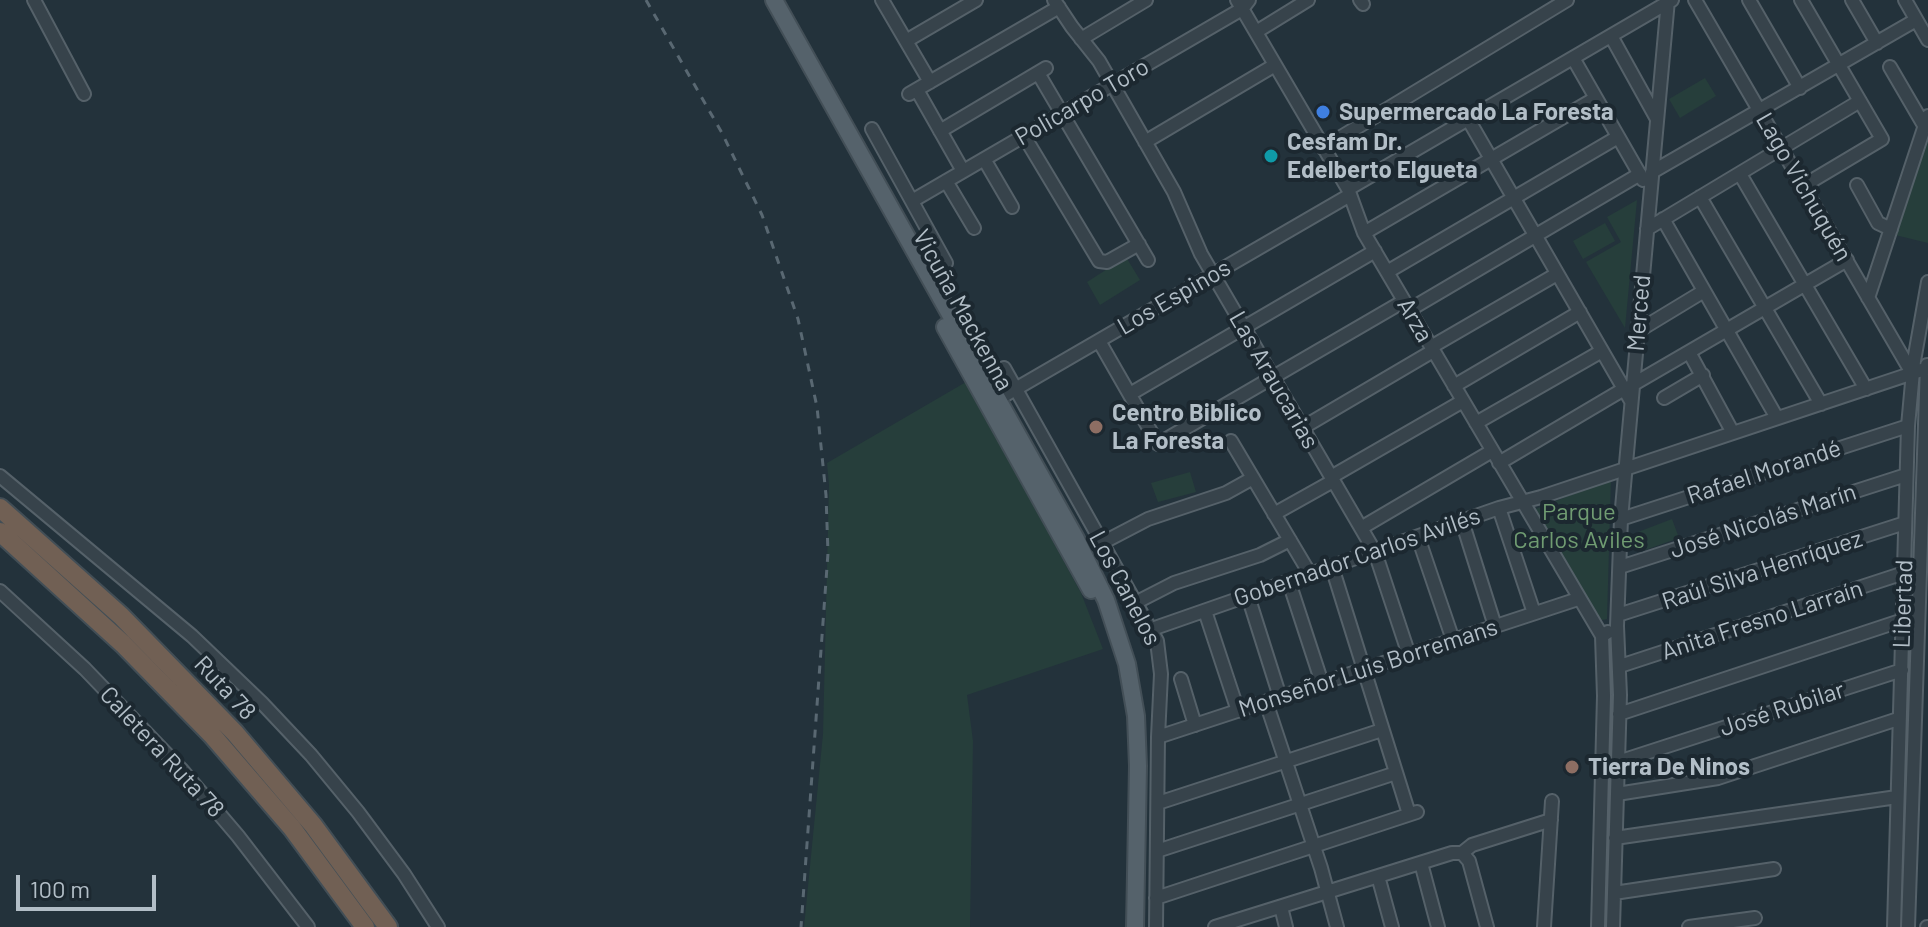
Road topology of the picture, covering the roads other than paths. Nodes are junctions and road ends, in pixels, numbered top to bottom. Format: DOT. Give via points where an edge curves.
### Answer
graph roads {
  1 [pos="34,0"];
  2 [pos="764,0"];
  3 [pos="774,0"];
  4 [pos="882,0"];
  5 [pos="976,0"];
  6 [pos="1146,0"];
  7 [pos="1308,0"];
  8 [pos="1567,0"];
  9 [pos="1695,0"];
  10 [pos="1749,0"];
  11 [pos="1801,0"];
  12 [pos="1852,0"];
  13 [pos="1905,0"];
  14 [pos="1670,1"];
  15 [pos="1243,3"];
  16 [pos="1057,4"];
  17 [pos="1916,20"];
  18 [pos="1256,32"];
  19 [pos="1611,36"];
  20 [pos="1081,39"];
  21 [pos="1928,40"];
  22 [pos="906,41"];
  23 [pos="1877,43"];
  24 [pos="1573,58"];
  25 [pos="1275,65"];
  26 [pos="1839,65"];
  27 [pos="1890,67"];
  28 [pos="930,82"];
  29 [pos="1112,85"];
  30 [pos="1800,88"];
  31 [pos="84,94"];
  32 [pos="1596,98"];
  33 [pos="1860,101"];
  34 [pos="1759,110"];
  35 [pos="1062,114"];
  36 [pos="1468,119"];
  37 [pos="1657,119"];
  38 [pos="1926,121"];
  39 [pos="872,129"];
  40 [pos="940,131"];
  41 [pos="1024,136"];
  42 [pos="1618,137"];
  43 [pos="1145,142"];
  44 [pos="1323,148"];
  45 [pos="1782,149"];
  46 [pos="984,159"];
  47 [pos="1492,159"];
  48 [pos="963,171"];
  49 [pos="1646,173"];
  50 [pos="1740,174"];
  51 [pos="946,181"];
  52 [pos="1857,185"];
  53 [pos="1803,186"];
  54 [pos="1349,192"];
  55 [pos="1700,197"];
  56 [pos="1514,198"];
  57 [pos="912,201"];
  58 [pos="1012,207"];
  59 [pos="1663,219"];
  60 [pos="974,228"];
  61 [pos="1647,229"];
  62 [pos="1891,229"];
  63 [pos="1364,233"];
  64 [pos="1536,236"];
  65 [pos="1139,244"];
  66 [pos="1375,251"];
  67 [pos="1148,260"];
  68 [pos="1847,260"];
  69 [pos="946,263"];
  70 [pos="1387,272"];
  71 [pos="1557,274"];
  72 [pos="1212,275"];
  73 [pos="1928,282"];
  74 [pos="1805,285"];
  75 [pos="1704,291"];
  76 [pos="1868,298"];
  77 [pos="1407,306"];
  78 [pos="1765,308"];
  79 [pos="1580,312"];
  80 [pos="1243,328"];
  81 [pos="1727,330"];
  82 [pos="1638,331"];
  83 [pos="1099,341"];
  84 [pos="1432,349"];
  85 [pos="1602,351"];
  86 [pos="1689,352"];
  87 [pos="1928,366"];
  88 [pos="1004,368"];
  89 [pos="1912,373"];
  90 [pos="1703,375"];
  91 [pos="1273,378"];
  92 [pos="1454,386"];
  93 [pos="1628,387"];
  94 [pos="1016,389"];
  95 [pos="1866,389"];
  96 [pos="1130,394"];
  97 [pos="1664,398"];
  98 [pos="1463,401"];
  99 [pos="993,402"];
  100 [pos="1821,404"];
  101 [pos="1777,418"];
  102 [pos="1476,423"];
  103 [pos="1908,426"];
  104 [pos="1302,428"];
  105 [pos="1733,433"];
  106 [pos="1231,441"];
  107 [pos="1495,457"];
  108 [pos="1625,468"];
  109 [pos="0,476"];
  110 [pos="1253,478"];
  111 [pos="1332,479"];
  112 [pos="1906,482"];
  113 [pos="1925,482"];
  114 [pos="1521,501"];
  115 [pos="0,508"];
  116 [pos="1499,508"];
  117 [pos="1274,514"];
  118 [pos="1621,519"];
  119 [pos="1462,521"];
  120 [pos="1905,523"];
  121 [pos="1361,528"];
  122 [pos="0,532"];
  123 [pos="1418,537"];
  124 [pos="1290,540"];
  125 [pos="1102,543"];
  126 [pos="1375,552"];
  127 [pos="1332,567"];
  128 [pos="1620,567"];
  129 [pos="1904,573"];
  130 [pos="1310,574"];
  131 [pos="1289,582"];
  132 [pos="0,591"];
  133 [pos="1248,596"];
  134 [pos="1578,599"];
  135 [pos="1137,602"];
  136 [pos="1205,611"];
  137 [pos="1534,613"];
  138 [pos="1618,620"];
  139 [pos="1903,620"];
  140 [pos="1495,626"];
  141 [pos="1152,629"];
  142 [pos="1602,636"];
  143 [pos="1453,640"];
  144 [pos="1409,655"];
  145 [pos="1620,666"];
  146 [pos="1363,670"];
  147 [pos="1902,670"];
  148 [pos="1181,679"];
  149 [pos="1322,683"];
  150 [pos="1922,684"];
  151 [pos="1900,691"];
  152 [pos="1280,697"];
  153 [pos="1266,702"];
  154 [pos="1238,711"];
  155 [pos="1619,714"];
  156 [pos="1898,719"];
  157 [pos="1195,725"];
  158 [pos="1382,730"];
  159 [pos="1158,737"];
  160 [pos="1286,762"];
  161 [pos="1618,762"];
  162 [pos="1396,773"];
  163 [pos="1617,794"];
  164 [pos="1897,797"];
  165 [pos="1552,801"];
  166 [pos="1158,803"];
  167 [pos="1300,804"];
  168 [pos="1551,820"];
  169 [pos="1615,838"];
  170 [pos="1314,846"];
  171 [pos="1157,851"];
  172 [pos="1462,853"];
  173 [pos="1421,863"];
  174 [pos="1774,869"];
  175 [pos="1378,876"];
  176 [pos="1328,892"];
  177 [pos="1614,893"];
  178 [pos="1156,898"];
  179 [pos="1281,907"];
  180 [pos="1755,918"];
  181 [pos="308,927"];
  182 [pos="365,927"];
  183 [pos="388,927"];
  184 [pos="438,927"];
  185 [pos="1135,927"];
  186 [pos="1156,927"];
  187 [pos="1215,927"];
  188 [pos="1286,927"];
  189 [pos="1337,927"];
  190 [pos="1392,927"];
  191 [pos="1438,927"];
  192 [pos="1487,927"];
  193 [pos="1544,927"];
  194 [pos="1598,927"];
  195 [pos="1613,927"];
  196 [pos="1689,927"];
  197 [pos="1894,927"];
  198 [pos="1908,927"];
  1 -- 31 [label="street"];
  2 -- 99 [label="main road, Vicuña Mackenna"];
  3 -- 99 [label="main road, Vicuña Mackenna"];
  4 -- 22 [label="street"];
  5 -- 22 [label="street"];
  6 -- 20 [label="street"];
  7 -- 18 [label="street"];
  8 -- 44 [label="street"];
  9 -- 34 [label="street, Lago Vichuquén"];
  10 -- 30 [label="street"];
  11 -- 26 [label="street"];
  12 -- 23 [label="street"];
  13 -- 17 [label="street"];
  14 -- 19 [label="street, Los Espinos"];
  14 -- 37 [label="street, Merced"];
  15 -- 18 [label="street, Arza"];
  15 -- 29 [label="street, Policarpo Toro"];
  16 -- 20 [label="street, Las Araucarias"];
  16 -- 28 [label="street"];
  17 -- 21 [label="street"];
  17 -- 23 [label="street"];
  18 -- 25 [label="street, Arza"];
  19 -- 24 [label="street, Los Espinos"];
  19 -- 37 [label="street"];
  20 -- 29 [label="street, Las Araucarias"];
  22 -- 28 [label="street"];
  23 -- 26 [label="street"];
  24 -- 32 [label="street"];
  24 -- 36 [label="street, Los Espinos"];
  25 -- 43 [label="street"];
  25 -- 44 [label="street, Arza"];
  26 -- 30 [label="street"];
  26 -- 33 [label="street"];
  27 -- 38 [label="street"];
  28 -- 40 [label="street" via="913,92"];
  29 -- 35 [label="street, Policarpo Toro"];
  29 -- 43 [label="street, Las Araucarias"];
  30 -- 34 [label="street"];
  32 -- 42 [label="street"];
  32 -- 47 [label="street"];
  33 -- 45 [label="street"];
  33 -- 53 [label="street" via="1882,139"];
  34 -- 45 [label="street, Lago Vichuquén"];
  34 -- 49 [label="street"];
  35 -- 40 [label="street" via="1042,70"];
  35 -- 41 [label="street, Policarpo Toro"];
  35 -- 65 [label="street"];
  36 -- 47 [label="street"];
  36 -- 54 [label="street, Los Espinos"];
  37 -- 49 [label="street, Merced"];
  38 -- 62 [label="street"];
  39 -- 57 [label="street"];
  40 -- 48 [label="street"];
  41 -- 46 [label="street, Policarpo Toro"];
  41 -- 65 [label="street" via="1099,261 1107,262"];
  42 -- 49 [label="street"];
  42 -- 56 [label="street"];
  43 -- 72 [label="street, Las Araucarias"];
  44 -- 54 [label="street, Arza"];
  45 -- 50 [label="street"];
  45 -- 53 [label="street, Lago Vichuquén"];
  46 -- 48 [label="street, Policarpo Toro"];
  46 -- 58 [label="street"];
  47 -- 56 [label="street"];
  47 -- 63 [label="street"];
  48 -- 51 [label="street, Policarpo Toro"];
  49 -- 61 [label="street, Merced"];
  49 -- 64 [label="street"];
  50 -- 55 [label="street"];
  50 -- 74 [label="street"];
  51 -- 57 [label="street, Policarpo Toro"];
  51 -- 60 [label="street"];
  52 -- 62 [label="street" via="1878,223"];
  53 -- 68 [label="street, Lago Vichuquén"];
  54 -- 63 [label="street, Arza"];
  54 -- 72 [label="street, Los Espinos"];
  55 -- 59 [label="street"];
  55 -- 78 [label="street"];
  56 -- 64 [label="street"];
  56 -- 70 [label="street"];
  57 -- 69 [label="street"];
  59 -- 61 [label="street"];
  59 -- 75 [label="street"];
  61 -- 82 [label="street, Merced"];
  62 -- 76 [label="street"];
  63 -- 66 [label="street, Arza"];
  64 -- 71 [label="street"];
  64 -- 77 [label="street"];
  65 -- 67 [label="street"];
  66 -- 70 [label="street, Arza"];
  66 -- 80 [label="street"];
  68 -- 74 [label="street"];
  68 -- 76 [label="street, Lago Vichuquén"];
  70 -- 77 [label="street, Arza"];
  71 -- 79 [label="street"];
  71 -- 84 [label="street"];
  72 -- 80 [label="street, Las Araucarias"];
  72 -- 83 [label="street, Los Espinos"];
  73 -- 89 [label="street, Libertad"];
  74 -- 78 [label="street"];
  74 -- 95 [label="street"];
  75 -- 81 [label="street"];
  75 -- 82 [label="street"];
  76 -- 89 [label="street, Lago Vichuquén"];
  77 -- 84 [label="street, Arza"];
  77 -- 91 [label="street"];
  78 -- 81 [label="street"];
  78 -- 100 [label="street"];
  79 -- 85 [label="street"];
  79 -- 92 [label="street"];
  80 -- 91 [label="street, Las Araucarias"];
  80 -- 96 [label="street"];
  81 -- 86 [label="street"];
  81 -- 101 [label="street"];
  82 -- 93 [label="street, Merced"];
  83 -- 94 [label="street, Los Espinos"];
  83 -- 96 [label="street"];
  84 -- 92 [label="street, Arza"];
  84 -- 104 [label="street"];
  85 -- 93 [label="street"];
  85 -- 102 [label="street"];
  86 -- 90 [label="street"];
  86 -- 93 [label="street"];
  87 -- 89 [label="street, Gobernador Carlos Avilés"];
  87 -- 113 [label="street, Libertad"];
  88 -- 94 [label="street, Los Canelos"];
  89 -- 95 [label="street, Gobernador Carlos Avilés"];
  89 -- 103 [label="street, Libertad"];
  90 -- 97 [label="street"];
  90 -- 105 [label="street"];
  91 -- 96 [label="street" via="1158,444"];
  91 -- 104 [label="street, Las Araucarias"];
  92 -- 98 [label="street, Arza"];
  93 -- 107 [label="street"];
  93 -- 108 [label="street, Merced"];
  94 -- 99 [label="street, Los Espinos"];
  94 -- 125 [label="street, Los Canelos"];
  95 -- 100 [label="street, Gobernador Carlos Avilés"];
  98 -- 102 [label="street, Arza"];
  98 -- 111 [label="street"];
  99 -- 185 [label="main road, Vicuña Mackenna" via="1087,558 1122,643 1137,734"];
  100 -- 101 [label="street, Gobernador Carlos Avilés"];
  101 -- 105 [label="street, Gobernador Carlos Avilés"];
  102 -- 107 [label="street, Arza"];
  103 -- 112 [label="street, Libertad"];
  103 -- 118 [label="street, Rafael Morandé"];
  104 -- 111 [label="street, Las Araucarias"];
  105 -- 108 [label="street, Gobernador Carlos Avilés"];
  106 -- 110 [label="street"];
  107 -- 114 [label="street, Arza"];
  107 -- 121 [label="street"];
  108 -- 114 [label="street, Gobernador Carlos Avilés"];
  108 -- 118 [label="street, Merced"];
  109 -- 184 [label="street" via="192,636 262,703 358,812"];
  110 -- 117 [label="street"];
  110 -- 125 [label="street"];
  111 -- 117 [label="street"];
  111 -- 121 [label="street, Las Araucarias"];
  112 -- 113 [label="street, José Nicolás Marín"];
  112 -- 120 [label="street, Libertad"];
  112 -- 128 [label="street, José Nicolás Marín"];
  113 -- 150 [label="street, Libertad"];
  114 -- 116 [label="street, Gobernador Carlos Avilés"];
  114 -- 134 [label="street, Arza"];
  115 -- 183 [label="highway, Ruta 78" via="121,616 217,713 297,804"];
  116 -- 119 [label="street, Gobernador Carlos Avilés"];
  116 -- 137 [label="street"];
  117 -- 124 [label="street"];
  118 -- 128 [label="street, Merced"];
  119 -- 123 [label="street, Gobernador Carlos Avilés"];
  119 -- 140 [label="street"];
  120 -- 129 [label="street, Libertad"];
  120 -- 138 [label="street, Raúl Silva Henríquez"];
  121 -- 126 [label="street, Las Araucarias"];
  122 -- 182 [label="highway, Ruta 78" via="123,644 212,735 292,828"];
  123 -- 126 [label="street, Gobernador Carlos Avilés"];
  123 -- 143 [label="street"];
  124 -- 130 [label="street"];
  124 -- 135 [label="street"];
  125 -- 135 [label="street, Los Canelos"];
  126 -- 127 [label="street, Gobernador Carlos Avilés"];
  126 -- 144 [label="street, Las Araucarias"];
  127 -- 130 [label="street, Gobernador Carlos Avilés"];
  127 -- 146 [label="street"];
  128 -- 138 [label="street, Merced"];
  129 -- 139 [label="street, Libertad"];
  129 -- 145 [label="street, Anita Fresno Larraín"];
  130 -- 131 [label="street, Gobernador Carlos Avilés"];
  131 -- 133 [label="street, Gobernador Carlos Avilés"];
  131 -- 149 [label="street"];
  132 -- 181 [label="street, Caletera Ruta 78" via="181,769"];
  133 -- 136 [label="street, Gobernador Carlos Avilés"];
  133 -- 152 [label="street"];
  134 -- 137 [label="street, Monseñor Luis Borremans"];
  134 -- 142 [label="street, Arza"];
  135 -- 141 [label="street, Los Canelos"];
  136 -- 141 [label="street, Gobernador Carlos Avilés"];
  136 -- 154 [label="street"];
  137 -- 140 [label="street, Monseñor Luis Borremans"];
  138 -- 142 [label="street"];
  138 -- 145 [label="street, Merced"];
  139 -- 147 [label="street, Libertad"];
  139 -- 155 [label="street"];
  140 -- 143 [label="street, Monseñor Luis Borremans"];
  141 -- 159 [label="street, Los Canelos" via="1161,662"];
  142 -- 194 [label="street"];
  143 -- 144 [label="street, Monseñor Luis Borremans"];
  144 -- 146 [label="street, Monseñor Luis Borremans"];
  145 -- 155 [label="street, Merced"];
  146 -- 149 [label="street, Monseñor Luis Borremans"];
  146 -- 158 [label="street"];
  147 -- 151 [label="street, Libertad"];
  147 -- 161 [label="street, José Rubilar"];
  148 -- 157 [label="street"];
  149 -- 152 [label="street, Monseñor Luis Borremans"];
  150 -- 151 [label="street"];
  150 -- 198 [label="street, Libertad"];
  151 -- 156 [label="street, Libertad"];
  152 -- 153 [label="street, Monseñor Luis Borremans"];
  153 -- 154 [label="street, Monseñor Luis Borremans"];
  153 -- 160 [label="street"];
  154 -- 157 [label="street, Monseñor Luis Borremans"];
  155 -- 161 [label="street, Merced"];
  156 -- 163 [label="street" via="1718,778"];
  156 -- 164 [label="street, Libertad"];
  157 -- 159 [label="street, Monseñor Luis Borremans"];
  158 -- 160 [label="street"];
  158 -- 162 [label="street"];
  159 -- 166 [label="street, Los Canelos"];
  160 -- 166 [label="street"];
  160 -- 167 [label="street"];
  161 -- 163 [label="street, Merced"];
  162 -- 167 [label="street"];
  162 -- 170 [label="street" via="1413,813"];
  163 -- 169 [label="street, Merced"];
  164 -- 169 [label="street"];
  164 -- 197 [label="street, Libertad"];
  165 -- 168 [label="street"];
  166 -- 171 [label="street, Los Canelos"];
  167 -- 170 [label="street"];
  167 -- 171 [label="street"];
  168 -- 172 [label="street" via="1472,845"];
  168 -- 193 [label="street"];
  169 -- 177 [label="street, Merced"];
  170 -- 176 [label="street"];
  170 -- 178 [label="street"];
  171 -- 178 [label="street, Los Canelos"];
  172 -- 173 [label="street"];
  172 -- 192 [label="street" via="1469,861"];
  173 -- 175 [label="street"];
  173 -- 191 [label="street"];
  174 -- 177 [label="street"];
  175 -- 176 [label="street"];
  175 -- 190 [label="street"];
  176 -- 179 [label="street"];
  176 -- 189 [label="street"];
  177 -- 195 [label="street, Merced"];
  178 -- 186 [label="street, Los Canelos"];
  179 -- 187 [label="street"];
  179 -- 188 [label="street"];
  180 -- 196 [label="street"];
}
